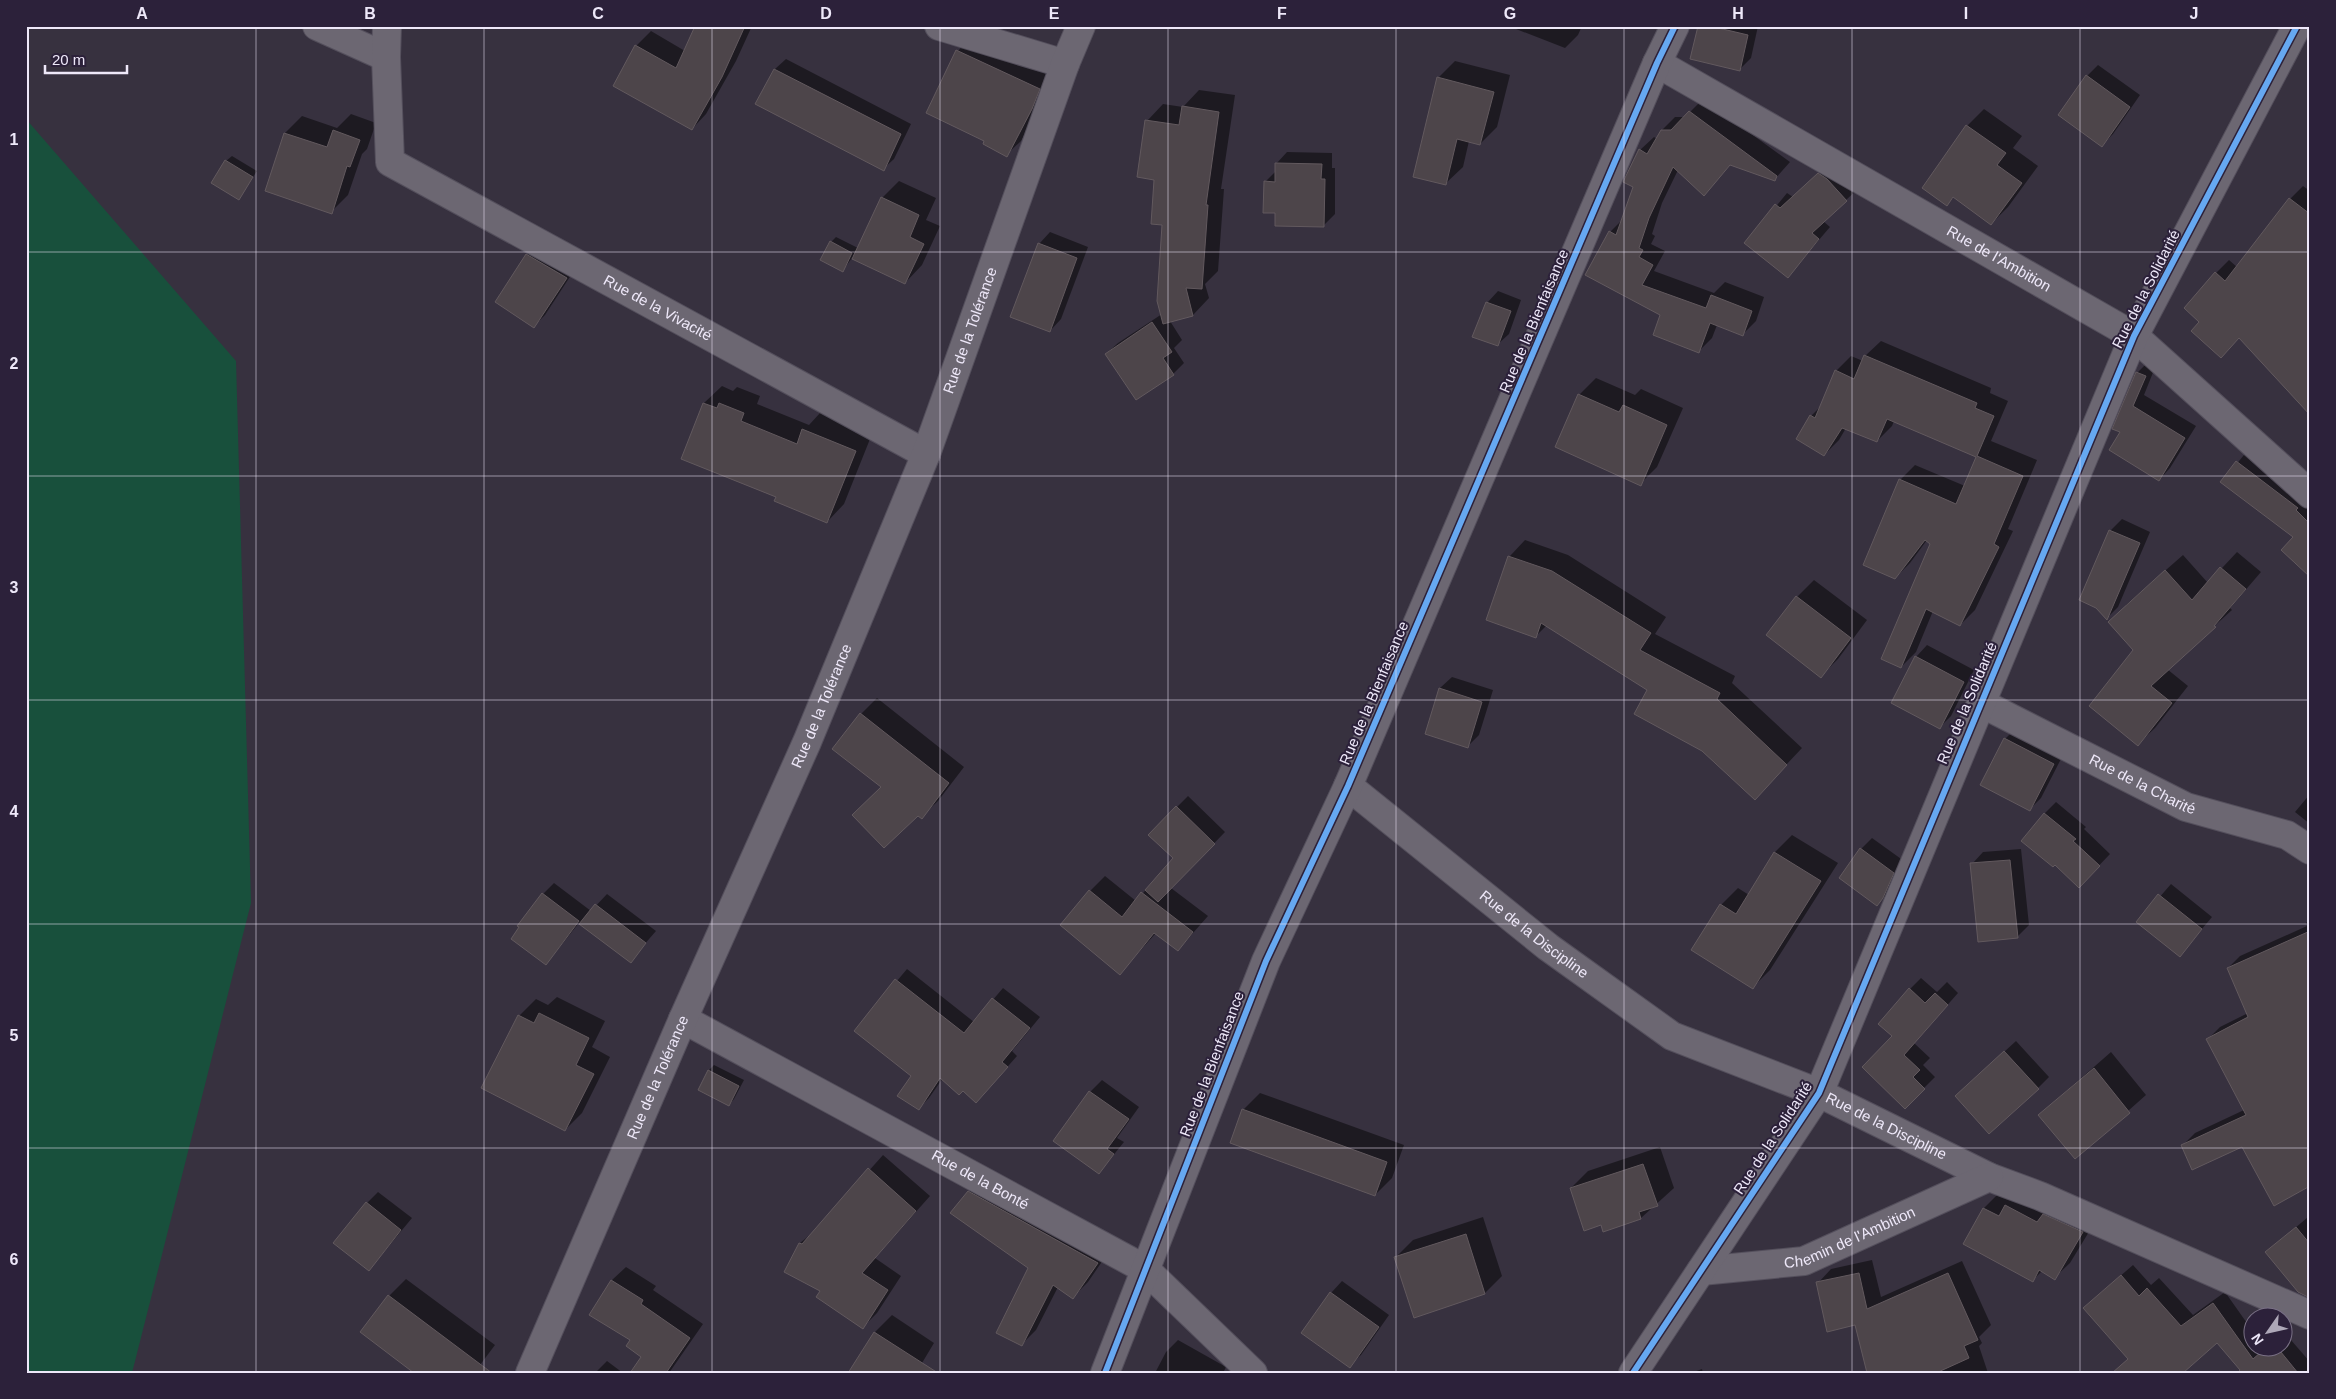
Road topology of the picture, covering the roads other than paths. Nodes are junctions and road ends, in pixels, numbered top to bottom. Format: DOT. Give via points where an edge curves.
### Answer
graph roads {
  1 [pos="317,26"];
  2 [pos="387,26"];
  3 [pos="939,26"];
  4 [pos="1081,26"];
  5 [pos="1675,26"];
  6 [pos="2297,26"];
  7 [pos="386,57"];
  8 [pos="1657,63"];
  9 [pos="1065,64"];
  10 [pos="2134,336"];
  11 [pos="926,454"];
  12 [pos="2310,494"];
  13 [pos="1981,703"];
  14 [pos="1348,786"];
  15 [pos="2310,850"];
  16 [pos="683,1019"];
  17 [pos="1819,1093"];
  18 [pos="1990,1177"];
  19 [pos="1145,1269"];
  20 [pos="1701,1271"];
  21 [pos="2310,1315"];
  22 [pos="530,1373"];
  23 [pos="1105,1373"];
  24 [pos="1253,1373"];
  25 [pos="1633,1373"];
  1 -- 7 [label="street"];
  2 -- 7 [label="street"];
  3 -- 9 [label="street"];
  4 -- 9 [label="street, Rue de la Tolérance"];
  5 -- 8 [label="street, Rue de la Bienfaisance"];
  6 -- 10 [label="street, Rue de la Solidarité"];
  7 -- 11 [label="street, Rue de la Vivacité" via="390,162"];
  8 -- 10 [label="street, Rue de l'Ambition"];
  8 -- 14 [label="street, Rue de la Bienfaisance"];
  9 -- 11 [label="street, Rue de la Tolérance"];
  10 -- 12 [label="street, Rue de l'Ambition"];
  10 -- 13 [label="street, Rue de la Solidarité"];
  11 -- 16 [label="street, Rue de la Tolérance" via="807,742"];
  13 -- 15 [label="street, Rue de la Charité" via="2186,807 2287,835"];
  13 -- 17 [label="street, Rue de la Solidarité"];
  14 -- 17 [label="street, Rue de la Discipline" via="1548,947 1672,1036"];
  14 -- 19 [label="street, Rue de la Bienfaisance" via="1266,961"];
  16 -- 19 [label="street, Rue de la Bonté"];
  16 -- 22 [label="street, Rue de la Tolérance"];
  17 -- 18 [label="street, Rue de la Discipline"];
  17 -- 20 [label="street, Rue de la Solidarité"];
  18 -- 20 [label="street, Chemin de l'Ambition" via="1804,1262"];
  18 -- 21 [label="street, Rue de la Discipline"];
  19 -- 23 [label="street, Rue de la Bienfaisance"];
  19 -- 24 [label="street, Rue de la Bonté"];
  20 -- 25 [label="street, Rue de la Solidarité"];
}
